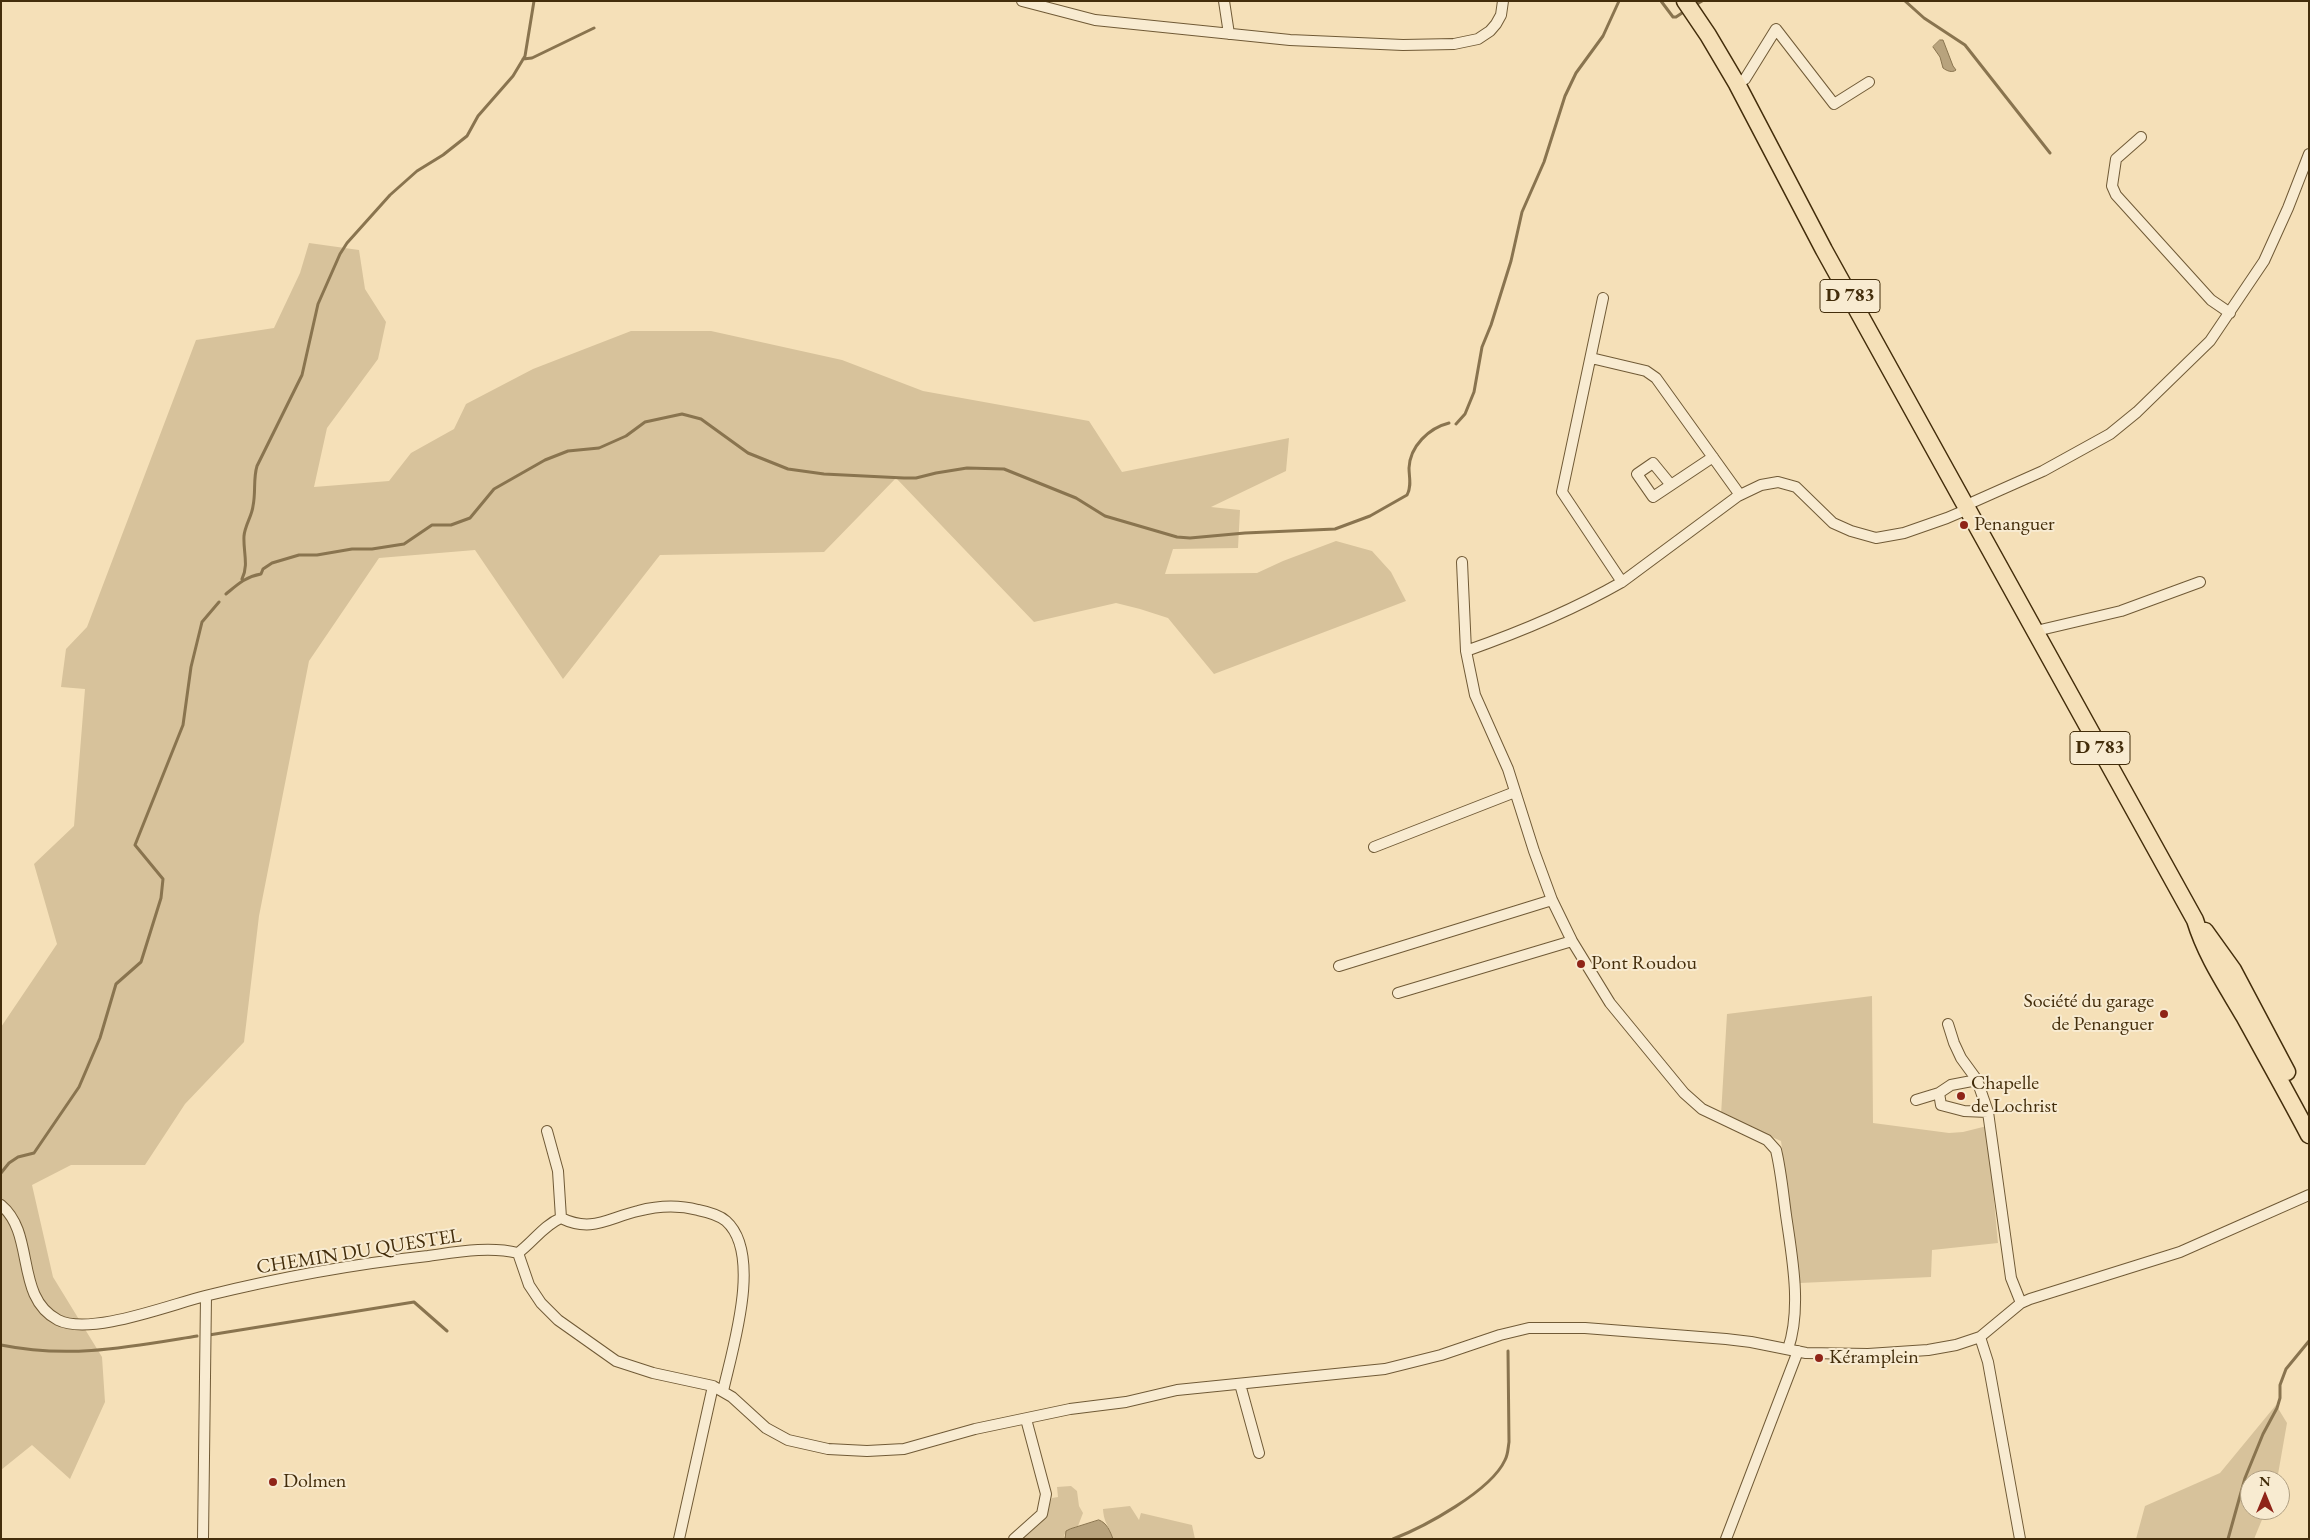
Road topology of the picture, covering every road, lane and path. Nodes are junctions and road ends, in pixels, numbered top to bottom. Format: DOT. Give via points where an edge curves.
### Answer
graph roads {
  1 [pos="1022,1"];
  2 [pos="1224,1"];
  3 [pos="1503,1"];
  4 [pos="1684,1"];
  5 [pos="1228,34"];
  6 [pos="1869,82"];
  7 [pos="1737,84"];
  8 [pos="2141,138"];
  9 [pos="2309,154"];
  10 [pos="1603,298"];
  11 [pos="2230,313"];
  12 [pos="1591,358"];
  13 [pos="1713,457"];
  14 [pos="1671,485"];
  15 [pos="1740,494"];
  16 [pos="1967,507"];
  17 [pos="1462,562"];
  18 [pos="1622,582"];
  19 [pos="2200,582"];
  20 [pos="2036,631"];
  21 [pos="1466,651"];
  22 [pos="1515,792"];
  23 [pos="1374,847"];
  24 [pos="1552,900"];
  25 [pos="2195,920"];
  26 [pos="1572,941"];
  27 [pos="1339,966"];
  28 [pos="1398,993"];
  29 [pos="1948,1024"];
  30 [pos="1977,1080"];
  31 [pos="1939,1093"];
  32 [pos="1916,1100"];
  33 [pos="1988,1112"];
  34 [pos="2309,1113"];
  35 [pos="547,1131"];
  36 [pos="2309,1135"];
  37 [pos="2309,1195"];
  38 [pos="1,1205"];
  39 [pos="561,1218"];
  40 [pos="518,1253"];
  41 [pos="206,1296"];
  42 [pos="2021,1303"];
  43 [pos="1980,1337"];
  44 [pos="1793,1350"];
  45 [pos="1240,1384"];
  46 [pos="713,1386"];
  47 [pos="723,1391"];
  48 [pos="1102,1398"];
  49 [pos="1092,1405"];
  50 [pos="1026,1419"];
  51 [pos="1259,1453"];
  52 [pos="203,1539"];
  53 [pos="679,1539"];
  54 [pos="1014,1539"];
  55 [pos="1726,1539"];
  56 [pos="2020,1539"];
  1 -- 5 [label="street" via="1094,20"];
  2 -- 5 [label="street"];
  3 -- 5 [label="street" via="1501,15 1490,31 1478,39 1454,44 1326,43"];
  4 -- 7 [label="main road, D 783"];
  6 -- 7 [label="street" via="1834,104 1776,29 1745,79"];
  7 -- 16 [label="main road, D 783" via="1824,250"];
  8 -- 11 [label="street" via="2116,159 2112,186 2116,195 2210,300"];
  9 -- 11 [label="street" via="2264,261"];
  10 -- 12 [label="street"];
  11 -- 16 [label="street" via="2210,341 2110,434 2043,472"];
  12 -- 13 [label="street" via="1646,371 1656,378"];
  12 -- 18 [label="street" via="1562,492"];
  13 -- 14 [label="street"];
  13 -- 15 [label="street"];
  15 -- 16 [label="street" via="1778,482 1796,487 1833,523 1876,538 1904,533 1947,518"];
  15 -- 18 [label="street"];
  16 -- 20 [label="main road, D 783"];
  17 -- 21 [label="street"];
  18 -- 21 [label="street" via="1575,608"];
  19 -- 20 [label="street" via="2121,611"];
  20 -- 25 [label="main road, D 783"];
  21 -- 22 [label="street" via="1474,695 1501,752"];
  22 -- 23 [label="street"];
  22 -- 24 [label="street"];
  24 -- 26 [label="street"];
  24 -- 27 [label="street"];
  25 -- 34 [label="main road, D 783" via="2233,970"];
  25 -- 36 [label="main road, D 783" via="2218,976 2243,1014"];
  26 -- 28 [label="street"];
  26 -- 44 [label="street" via="1610,1003 1684,1093 1702,1109 1766,1140 1776,1150 1790,1244"];
  29 -- 30 [label="street" via="1961,1058"];
  30 -- 31 [label="street" via="1951,1085"];
  30 -- 33 [label="street"];
  31 -- 32 [label="street"];
  31 -- 33 [label="street" via="1942,1105 1964,1111"];
  33 -- 42 [label="street" via="2011,1278"];
  35 -- 39 [label="street" via="558,1171"];
  37 -- 42 [label="street" via="2180,1252"];
  38 -- 41 [label="street, CHEMIN DU QUESTEL" via="18,1228 33,1291 50,1314 59,1320 76,1325 98,1324"];
  39 -- 40 [label="street"];
  39 -- 47 [label="street" via="590,1225 602,1224 637,1211 677,1207 704,1211 727,1222 742,1255 744,1285"];
  40 -- 41 [label="street, CHEMIN DU QUESTEL" via="496,1250 398,1259"];
  40 -- 46 [label="street" via="529,1285 541,1303 594,1347 629,1366"];
  41 -- 52 [label="street"];
  42 -- 43 [label="street"];
  43 -- 44 [label="street" via="1942,1348 1903,1353 1825,1354"];
  43 -- 56 [label="street" via="1988,1362"];
  44 -- 45 [label="street" via="1726,1339 1539,1327 1515,1331 1441,1356 1385,1370"];
  44 -- 55 [label="street"];
  45 -- 49 [label="street" via="1177,1390 1126,1402"];
  45 -- 51 [label="street"];
  46 -- 47 [label="street"];
  46 -- 53 [label="street"];
  47 -- 50 [label="street" via="778,1435 804,1445 828,1449 904,1449"];
  48 -- 49 [label="street"];
  49 -- 50 [label="street"];
  50 -- 54 [label="street" via="1046,1494 1042,1514"];
}
